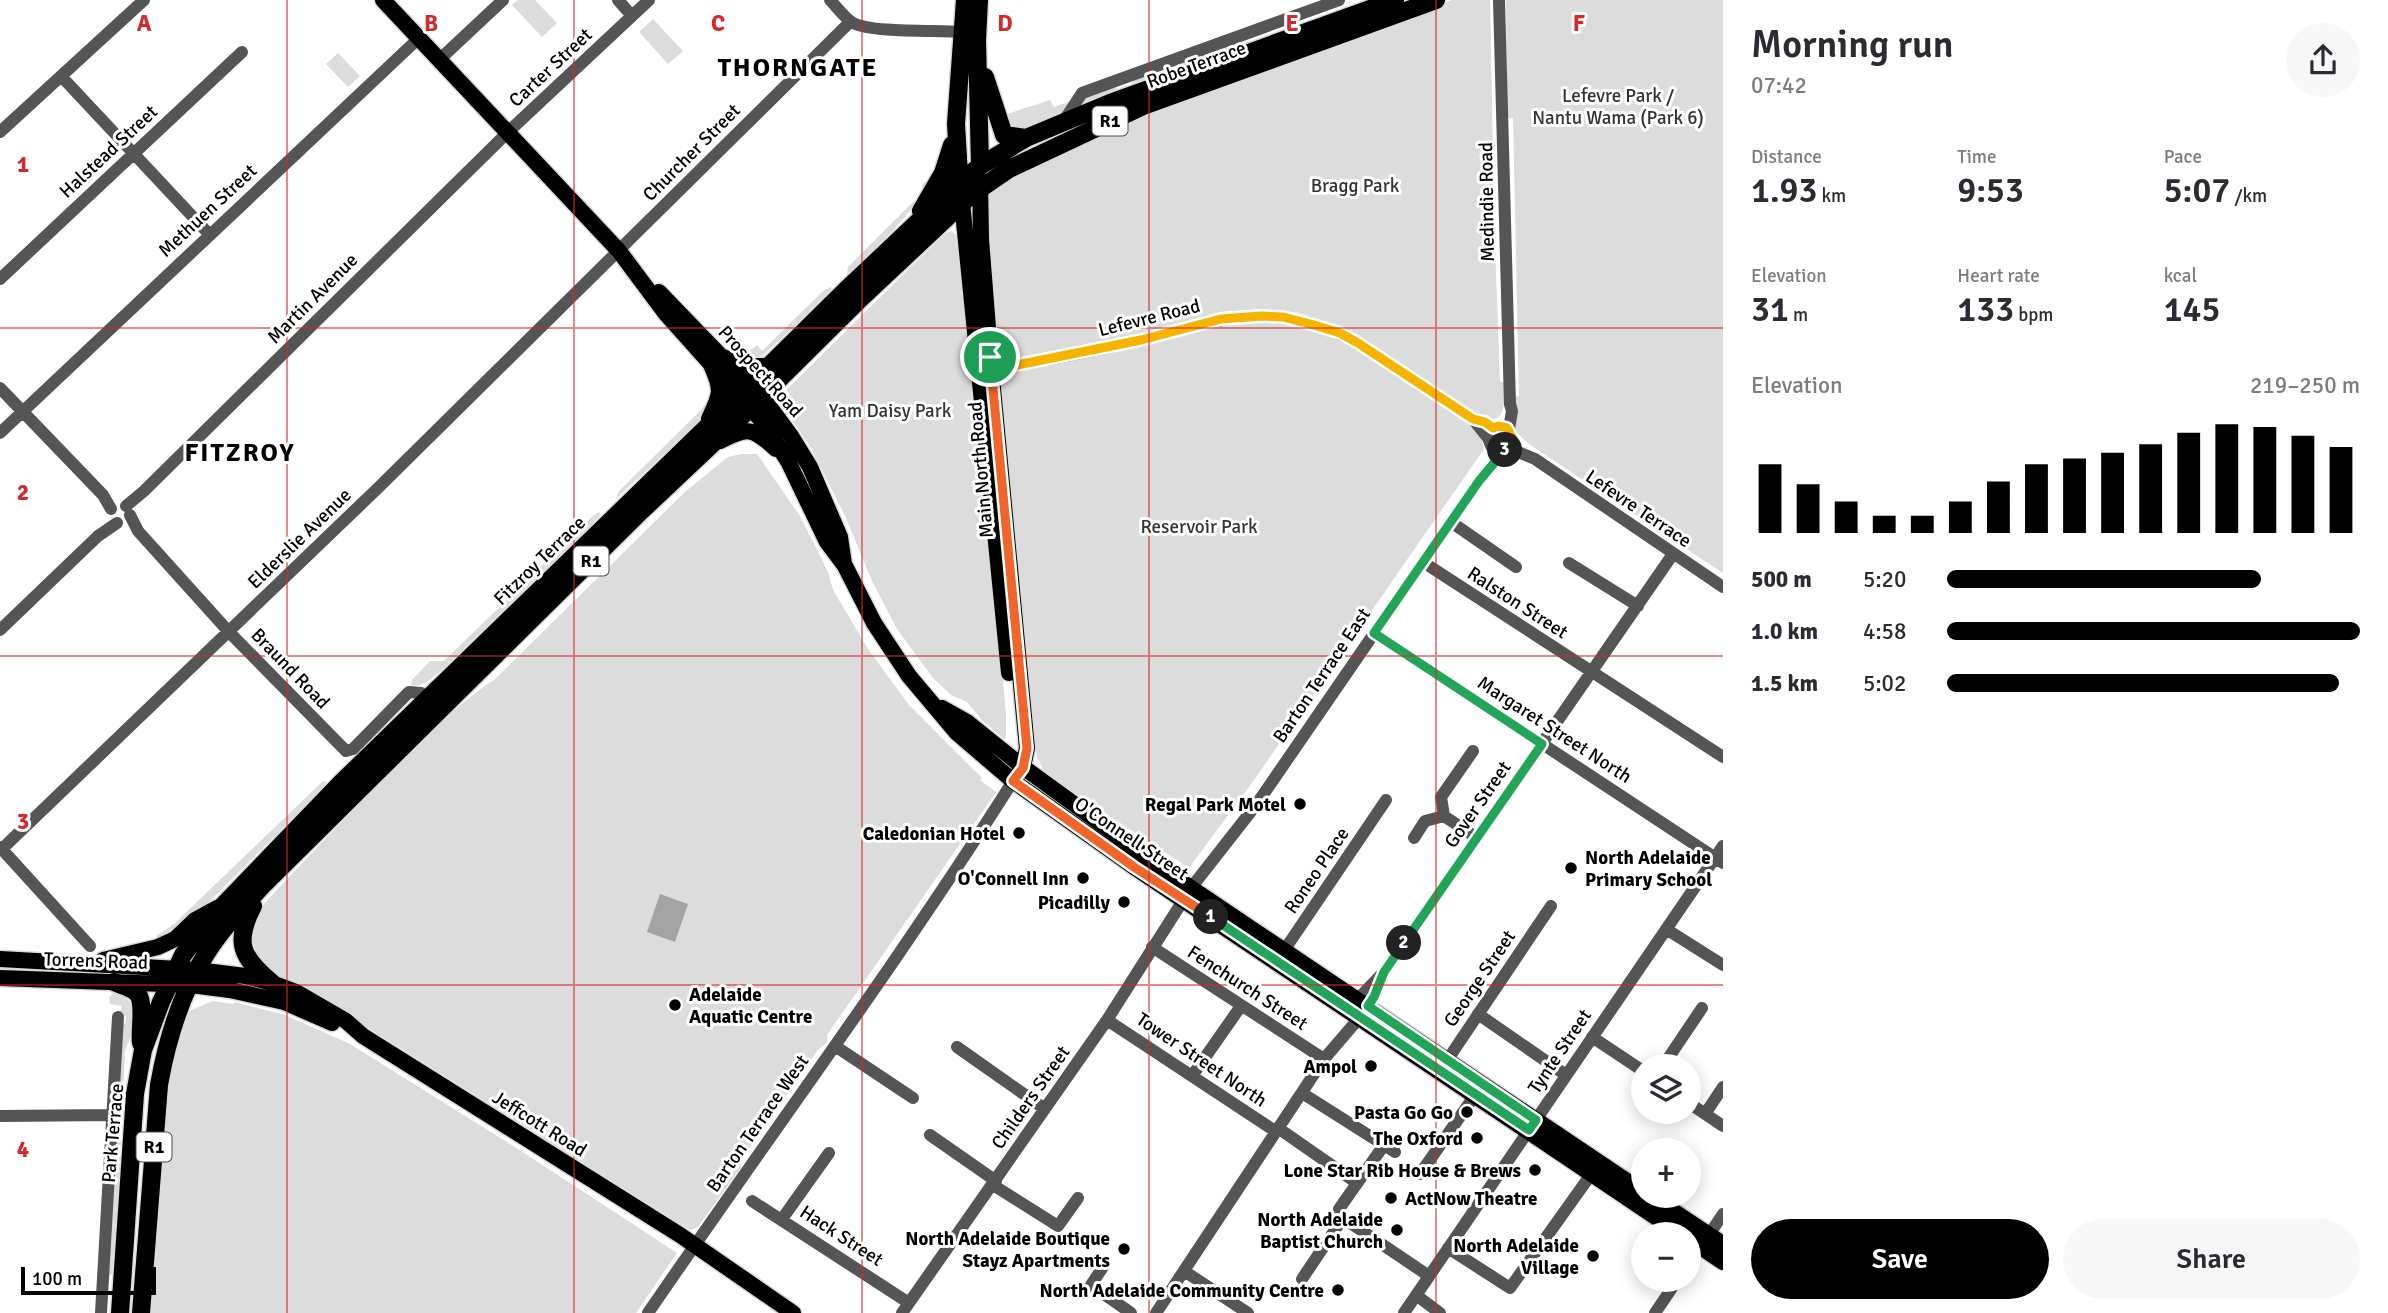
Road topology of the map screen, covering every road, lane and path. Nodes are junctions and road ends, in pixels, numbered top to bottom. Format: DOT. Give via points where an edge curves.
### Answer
graph roads {
  1 [pos="144,0"];
  2 [pos="383,0"];
  3 [pos="503,0"];
  4 [pos="618,0"];
  5 [pos="649,0"];
  6 [pos="830,0"];
  7 [pos="965,0"];
  8 [pos="979,0"];
  9 [pos="1339,0"];
  10 [pos="1395,0"];
  11 [pos="1436,0"];
  12 [pos="1499,0"];
  13 [pos="632,16"];
  14 [pos="1386,18"];
  15 [pos="850,22"];
  16 [pos="1292,27"];
  17 [pos="1242,34"];
  18 [pos="969,36"];
  19 [pos="419,38"];
  20 [pos="242,52"];
  21 [pos="1249,52"];
  22 [pos="439,60"];
  23 [pos="1230,74"];
  24 [pos="61,76"];
  25 [pos="1063,122"];
  26 [pos="956,124"];
  27 [pos="0,132"];
  28 [pos="507,133"];
  29 [pos="1026,138"];
  30 [pos="134,154"];
  31 [pos="980,166"];
  32 [pos="959,183"];
  33 [pos="980,188"];
  34 [pos="962,202"];
  35 [pos="209,234"];
  36 [pos="906,234"];
  37 [pos="624,258"];
  38 [pos="0,279"];
  39 [pos="852,295"];
  40 [pos="990,357"];
  41 [pos="717,362"];
  42 [pos="1017,365"];
  43 [pos="767,366"];
  44 [pos="992,378"];
  45 [pos="0,388"];
  46 [pos="750,396"];
  47 [pos="23,412"];
  48 [pos="0,433"];
  49 [pos="710,436"];
  50 [pos="1500,438"];
  51 [pos="788,461"];
  52 [pos="120,513"];
  53 [pos="614,515"];
  54 [pos="637,515"];
  55 [pos="1451,522"];
  56 [pos="1673,554"];
  57 [pos="1423,562"];
  58 [pos="1569,563"];
  59 [pos="845,566"];
  60 [pos="1516,567"];
  61 [pos="573,579"];
  62 [pos="1723,587"];
  63 [pos="1638,606"];
  64 [pos="0,630"];
  65 [pos="229,632"];
  66 [pos="1374,633"];
  67 [pos="491,635"];
  68 [pos="483,667"];
  69 [pos="1592,674"];
  70 [pos="426,698"];
  71 [pos="934,704"];
  72 [pos="407,741"];
  73 [pos="1542,744"];
  74 [pos="1473,751"];
  75 [pos="1723,757"];
  76 [pos="1019,764"];
  77 [pos="1013,781"];
  78 [pos="340,784"];
  79 [pos="1386,800"];
  80 [pos="1444,816"];
  81 [pos="1413,838"];
  82 [pos="1477,838"];
  83 [pos="1723,846"];
  84 [pos="1,848"];
  85 [pos="1719,860"];
  86 [pos="264,884"];
  87 [pos="1187,894"];
  88 [pos="222,905"];
  89 [pos="1551,906"];
  90 [pos="1666,929"];
  91 [pos="90,946"];
  92 [pos="1152,947"];
  93 [pos="1281,956"];
  94 [pos="0,959"];
  95 [pos="91,963"];
  96 [pos="1723,965"];
  97 [pos="172,977"];
  98 [pos="0,978"];
  99 [pos="194,978"];
  100 [pos="114,982"];
  101 [pos="272,983"];
  102 [pos="1241,1006"];
  103 [pos="1702,1007"];
  104 [pos="1359,1008"];
  105 [pos="1478,1014"];
  106 [pos="118,1017"];
  107 [pos="1107,1020"];
  108 [pos="363,1036"];
  109 [pos="1592,1037"];
  110 [pos="835,1046"];
  111 [pos="957,1047"];
  112 [pos="142,1050"];
  113 [pos="1671,1054"];
  114 [pos="1324,1059"];
  115 [pos="1631,1063"];
  116 [pos="1444,1065"];
  117 [pos="1566,1075"];
  118 [pos="1192,1076"];
  119 [pos="1723,1087"];
  120 [pos="1302,1093"];
  121 [pos="1475,1095"];
  122 [pos="913,1098"];
  123 [pos="1045,1109"];
  124 [pos="1701,1111"];
  125 [pos="1705,1114"];
  126 [pos="112,1115"];
  127 [pos="0,1116"];
  128 [pos="1532,1125"];
  129 [pos="1723,1126"];
  130 [pos="1277,1129"];
  131 [pos="930,1135"];
  132 [pos="1384,1145"];
  133 [pos="1395,1152"];
  134 [pos="829,1153"];
  135 [pos="1592,1173"];
  136 [pos="1420,1174"];
  137 [pos="994,1183"];
  138 [pos="1357,1183"];
  139 [pos="1631,1185"];
  140 [pos="1078,1198"];
  141 [pos="752,1200"];
  142 [pos="1663,1208"];
  143 [pos="1339,1209"];
  144 [pos="1723,1214"];
  145 [pos="782,1219"];
  146 [pos="1663,1222"];
  147 [pos="1679,1222"];
  148 [pos="1701,1238"];
  149 [pos="1701,1240"];
  150 [pos="1701,1242"];
  151 [pos="1723,1244"];
  152 [pos="695,1245"];
  153 [pos="1448,1248"];
  154 [pos="1723,1262"];
  155 [pos="1103,1267"];
  156 [pos="1184,1271"];
  157 [pos="1429,1276"];
  158 [pos="1301,1279"];
  159 [pos="103,1289"];
  160 [pos="122,1291"];
  161 [pos="142,1292"];
  162 [pos="1669,1292"];
  163 [pos="1416,1296"];
  164 [pos="906,1308"];
  165 [pos="102,1313"];
  166 [pos="120,1313"];
  167 [pos="141,1313"];
  168 [pos="648,1313"];
  169 [pos="793,1313"];
  170 [pos="1131,1313"];
  171 [pos="1156,1313"];
  172 [pos="1248,1313"];
  173 [pos="1404,1313"];
  174 [pos="1440,1313"];
  175 [pos="1655,1313"];
  1 -- 24 [label="street"];
  2 -- 19 [label="main road, Prospect Road"];
  3 -- 22 [label="street"];
  4 -- 13 [label="street"];
  5 -- 13 [label="street, Carter Street"];
  6 -- 15 [label="street"];
  7 -- 18 [label="highway, Main North Road"];
  8 -- 18 [label="highway, Main North Road"];
  9 -- 16 [label="street, Robe Terrace"];
  10 -- 16 [label="highway, Robe Terrace / R1"];
  11 -- 14 [label="highway, Robe Terrace / R1"];
  12 -- 50 [label="street, Medindie Road" via="1512,411"];
  13 -- 28 [label="street, Carter Street"];
  14 -- 16 [label="highway" via="1353,23 1300,41"];
  14 -- 23 [label="highway, Robe Terrace / R1"];
  15 -- 18 [label="street"];
  15 -- 37 [label="street, Churcher Street"];
  16 -- 17 [label="street, Robe Terrace"];
  16 -- 21 [label="highway, Robe Terrace / R1"];
  17 -- 21 [label="street"];
  17 -- 25 [label="street, Robe Terrace" via="1082,93"];
  18 -- 26 [label="highway, Main North Road"];
  18 -- 29 [label="highway" via="1000,129 1004,135"];
  18 -- 31 [label="highway, Main North Road"];
  19 -- 22 [label="main road, Prospect Road"];
  19 -- 35 [label="street, Methuen Street"];
  20 -- 30 [label="street, Halstead Street"];
  21 -- 23 [label="highway"];
  21 -- 25 [label="highway, Robe Terrace / R1"];
  22 -- 28 [label="main road, Prospect Road"];
  23 -- 33 [label="highway, Robe Terrace / R1" via="1061,143"];
  24 -- 27 [label="street"];
  24 -- 30 [label="street"];
  25 -- 29 [label="highway, Robe Terrace / R1"];
  26 -- 32 [label="highway, Main North Road"];
  26 -- 36 [label="highway" via="943,173"];
  28 -- 37 [label="main road, Prospect Road"];
  28 -- 52 [label="street, Martin Avenue"];
  29 -- 31 [label="highway, Robe Terrace / R1"];
  30 -- 35 [label="street"];
  30 -- 38 [label="street, Halstead Street"];
  31 -- 32 [label="highway, Robe Terrace / R1"];
  31 -- 33 [label="main road, Main North Road"];
  32 -- 34 [label="highway, Main North Road"];
  32 -- 36 [label="highway, Fitzroy Terrace / R1"];
  33 -- 34 [label="highway, Fitzroy Terrace / R1"];
  33 -- 40 [label="main road, Main North Road"];
  34 -- 39 [label="highway, Fitzroy Terrace / R1"];
  34 -- 76 [label="main road, Main North Road"];
  35 -- 47 [label="street, Methuen Street"];
  36 -- 39 [label="highway, Fitzroy Terrace / R1"];
  37 -- 41 [label="main road, Prospect Road" via="666,314"];
  37 -- 65 [label="street, Elderslie Avenue"];
  39 -- 43 [label="highway, Fitzroy Terrace / R1"];
  39 -- 46 [label="highway, Fitzroy Terrace / R1"];
  40 -- 42 [label="street, Lefevre Road"];
  40 -- 44 [label="main road, Main North Road"];
  41 -- 43 [label="main road"];
  41 -- 46 [label="main road, Prospect Road"];
  41 -- 49 [label="highway" via="721,392"];
  42 -- 44 [label="street, Lefevre Road"];
  42 -- 50 [label="street, Lefevre Road" via="1221,319 1283,317 1349,338"];
  43 -- 46 [label="highway, Fitzroy Terrace / R1"];
  44 -- 76 [label="main road, Main North Road" via="1027,748"];
  45 -- 47 [label="street"];
  46 -- 49 [label="highway, Fitzroy Terrace / R1"];
  46 -- 51 [label="main road, Prospect Road"];
  46 -- 59 [label="main road, Prospect Road" via="792,436 810,467 840,537"];
  47 -- 48 [label="street, Methuen Street"];
  47 -- 52 [label="street"];
  49 -- 51 [label="main road" via="748,431"];
  49 -- 53 [label="highway, Fitzroy Terrace / R1"];
  49 -- 54 [label="highway, Fitzroy Terrace / R1"];
  50 -- 55 [label="street, Barton Terrace East" via="1479,481"];
  50 -- 56 [label="street, Lefevre Terrace" via="1524,447"];
  51 -- 59 [label="main road, Prospect Road" via="827,542"];
  52 -- 64 [label="street, Martin Avenue"];
  52 -- 65 [label="street, Braund Road"];
  53 -- 54 [label="highway"];
  53 -- 67 [label="highway, Fitzroy Terrace / R1"];
  54 -- 61 [label="highway, Fitzroy Terrace / R1"];
  55 -- 57 [label="street, Barton Terrace East"];
  55 -- 60 [label="street"];
  56 -- 62 [label="street, Lefevre Terrace"];
  56 -- 63 [label="street, Gover Street"];
  57 -- 66 [label="street, Barton Terrace East"];
  57 -- 69 [label="street, Ralston Street"];
  58 -- 63 [label="street"];
  59 -- 71 [label="main road, Prospect Road" via="887,644"];
  61 -- 67 [label="highway" via="563,575 516,621"];
  61 -- 68 [label="highway, Fitzroy Terrace / R1"];
  63 -- 69 [label="street, Gover Street"];
  65 -- 70 [label="street, Braund Road" via="346,751 409,692"];
  65 -- 84 [label="street, Elderslie Avenue"];
  66 -- 73 [label="street, Margaret Street North"];
  66 -- 87 [label="street, Barton Terrace East" via="1256,805"];
  67 -- 70 [label="highway, Fitzroy Terrace / R1"];
  68 -- 70 [label="highway" via="460,677 438,698"];
  68 -- 72 [label="highway, Fitzroy Terrace / R1"];
  69 -- 73 [label="street, Gover Street"];
  69 -- 75 [label="street, Ralston Street"];
  70 -- 78 [label="highway, Fitzroy Terrace / R1"];
  71 -- 76 [label="main road, Prospect Road" via="967,722"];
  71 -- 77 [label="main road, Prospect Road" via="957,733"];
  72 -- 78 [label="highway" via="380,757 351,784"];
  72 -- 86 [label="highway, Fitzroy Terrace / R1"];
  73 -- 82 [label="street, Gover Street"];
  73 -- 85 [label="street, Margaret Street North"];
  74 -- 80 [label="street" via="1441,797"];
  76 -- 77 [label="main road"];
  76 -- 87 [label="main road, O'Connell Street"];
  77 -- 87 [label="main road, O'Connell Street"];
  77 -- 110 [label="street, Barton Terrace West"];
  78 -- 88 [label="highway, Fitzroy Terrace / R1"];
  79 -- 93 [label="street, Roneo Place"];
  80 -- 81 [label="street" via="1425,821"];
  80 -- 82 [label="street"];
  82 -- 104 [label="street, Gover Street"];
  83 -- 85 [label="street, Tynte Street"];
  84 -- 91 [label="street"];
  85 -- 90 [label="street, Tynte Street"];
  86 -- 99 [label="highway, Fitzroy Terrace / R1" via="206,954"];
  86 -- 101 [label="highway" via="241,935 251,964"];
  87 -- 92 [label="street, Childers Street"];
  87 -- 93 [label="main road, O'Connell Street"];
  88 -- 95 [label="main road" via="158,947"];
  88 -- 97 [label="highway, Fitzroy Terrace / R1"];
  89 -- 105 [label="street, George Street"];
  90 -- 96 [label="street"];
  90 -- 109 [label="street, Tynte Street"];
  92 -- 102 [label="street, Fenchurch Street"];
  92 -- 107 [label="street, Childers Street"];
  93 -- 104 [label="main road, O'Connell Street"];
  94 -- 95 [label="main road, Torrens Road"];
  95 -- 97 [label="main road, Torrens Road"];
  97 -- 99 [label="main road, Torrens Road"];
  97 -- 100 [label="main road, Torrens Road"];
  97 -- 112 [label="highway, Park Terrace / R1"];
  98 -- 100 [label="main road, Torrens Road"];
  99 -- 101 [label="main road, Jeffcott Road" via="245,976"];
  99 -- 108 [label="main road, Jeffcott Road" via="298,1006"];
  99 -- 161 [label="highway, R1" via="170,1035 161,1072"];
  100 -- 112 [label="highway" via="136,992 141,1003"];
  101 -- 108 [label="main road, Jeffcott Road" via="320,1005"];
  102 -- 114 [label="street, Fenchurch Street"];
  102 -- 118 [label="street"];
  103 -- 113 [label="street"];
  104 -- 114 [label="street, Gover Street"];
  104 -- 116 [label="main road, O'Connell Street"];
  105 -- 116 [label="street, George Street"];
  105 -- 117 [label="street"];
  106 -- 126 [label="street, Park Terrace"];
  107 -- 118 [label="street, Tower Street North"];
  107 -- 123 [label="street, Childers Street"];
  108 -- 152 [label="main road, Jeffcott Road"];
  109 -- 115 [label="street"];
  109 -- 117 [label="street, Tynte Street"];
  110 -- 122 [label="street"];
  110 -- 152 [label="street, Barton Terrace West"];
  111 -- 123 [label="street"];
  112 -- 160 [label="highway, Park Terrace / R1"];
  114 -- 120 [label="street, Gover Street"];
  116 -- 121 [label="main road, O'Connell Street"];
  116 -- 128 [label="main road, O'Connell Street"];
  117 -- 128 [label="street, Tynte Street"];
  118 -- 130 [label="street, Tower Street North"];
  119 -- 125 [label="street"];
  120 -- 130 [label="street, Gover Street"];
  120 -- 132 [label="street"];
  121 -- 128 [label="main road, O'Connell Street"];
  121 -- 136 [label="street"];
  123 -- 137 [label="street, Childers Street"];
  124 -- 125 [label="street"];
  125 -- 129 [label="street"];
  126 -- 127 [label="street"];
  126 -- 159 [label="street, Park Terrace"];
  128 -- 135 [label="main road, O'Connell Street"];
  128 -- 139 [label="main road, O'Connell Street"];
  128 -- 153 [label="street, Tynte Street"];
  130 -- 138 [label="street, Tower Street North"];
  130 -- 156 [label="street, Gover Street"];
  131 -- 137 [label="street"];
  132 -- 133 [label="street"];
  132 -- 138 [label="street"];
  134 -- 145 [label="street"];
  135 -- 146 [label="main road, O'Connell Street"];
  135 -- 153 [label="street" via="1510,1288"];
  137 -- 140 [label="street" via="1058,1226"];
  137 -- 164 [label="street, Childers Street"];
  138 -- 143 [label="street"];
  141 -- 145 [label="street, Hack Street"];
  142 -- 147 [label="main road"];
  144 -- 148 [label="street"];
  145 -- 164 [label="street, Hack Street"];
  149 -- 151 [label="main road"];
  150 -- 154 [label="main road"];
  152 -- 168 [label="street, Barton Terrace West"];
  152 -- 169 [label="main road, Jeffcott Road"];
  153 -- 157 [label="street, Tynte Street"];
  155 -- 170 [label="street" via="1091,1285"];
  156 -- 171 [label="street, Gover Street"];
  156 -- 172 [label="street"];
  157 -- 158 [label="street" via="1343,1218"];
  157 -- 163 [label="street, Tynte Street"];
  159 -- 160 [label="street"];
  159 -- 165 [label="street, Park Terrace"];
  160 -- 161 [label="street"];
  160 -- 166 [label="highway, Park Terrace / R1"];
  161 -- 167 [label="highway, R1"];
  162 -- 175 [label="street"];
  163 -- 173 [label="street, Tynte Street"];
  163 -- 174 [label="street"];
}
